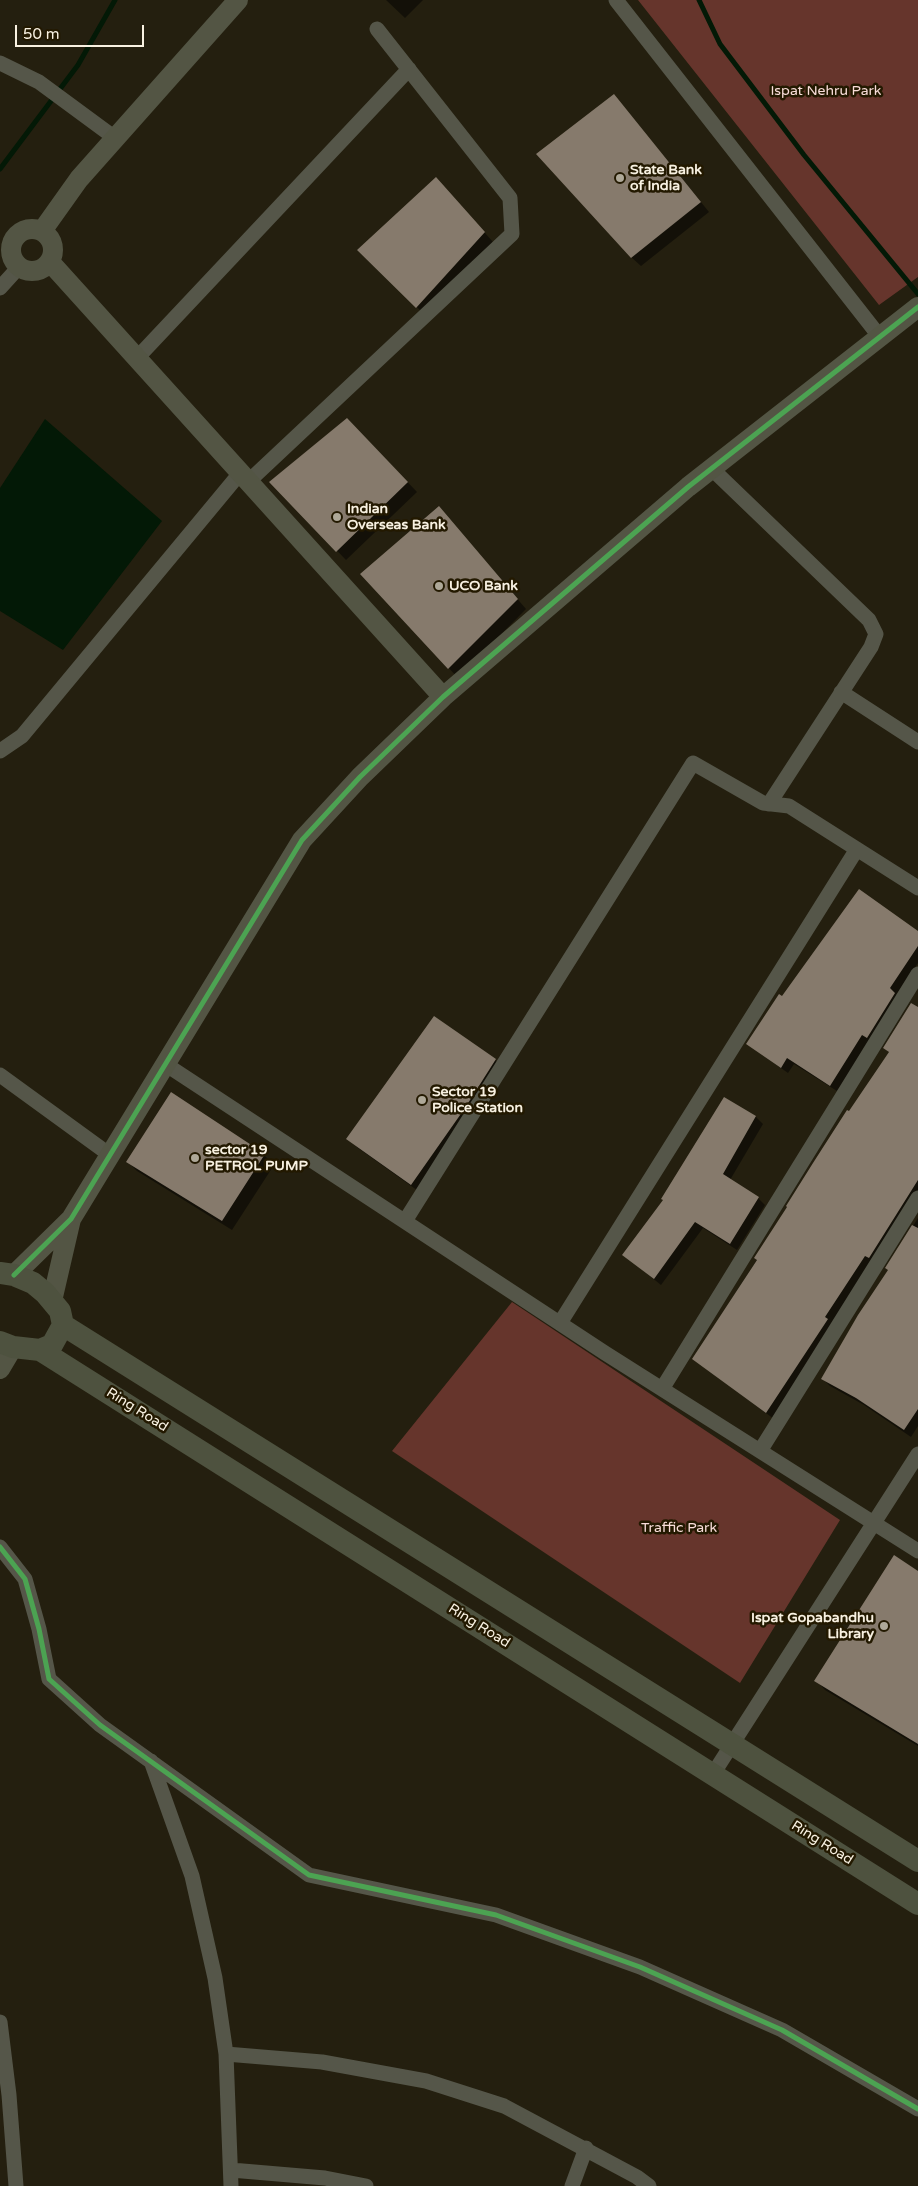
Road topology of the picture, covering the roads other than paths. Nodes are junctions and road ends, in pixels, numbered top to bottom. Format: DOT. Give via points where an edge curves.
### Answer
graph roads {
  1 [pos="238,0"];
  2 [pos="616,0"];
  3 [pos="377,29"];
  4 [pos="0,63"];
  5 [pos="409,69"];
  6 [pos="115,138"];
  7 [pos="42,231"];
  8 [pos="50,262"];
  9 [pos="19,267"];
  10 [pos="0,288"];
  11 [pos="913,311"];
  12 [pos="880,337"];
  13 [pos="137,358"];
  14 [pos="711,468"];
  15 [pos="245,477"];
  16 [pos="840,692"];
  17 [pos="443,697"];
  18 [pos="918,742"];
  19 [pos="0,752"];
  20 [pos="769,804"];
  21 [pos="857,849"];
  22 [pos="918,888"];
  23 [pos="918,974"];
  24 [pos="165,1064"];
  25 [pos="0,1075"];
  26 [pos="110,1154"];
  27 [pos="918,1198"];
  28 [pos="71,1219"];
  29 [pos="405,1221"];
  30 [pos="7,1274"];
  31 [pos="52,1301"];
  32 [pos="560,1323"];
  33 [pos="63,1325"];
  34 [pos="6,1344"];
  35 [pos="40,1350"];
  36 [pos="0,1369"];
  37 [pos="662,1389"];
  38 [pos="760,1451"];
  39 [pos="918,1454"];
  40 [pos="874,1523"];
  41 [pos="0,1546"];
  42 [pos="918,1551"];
  43 [pos="732,1744"];
  44 [pos="151,1762"];
  45 [pos="713,1774"];
  46 [pos="918,1861"];
  47 [pos="918,1904"];
  48 [pos="0,2022"];
  49 [pos="226,2054"];
  50 [pos="918,2109"];
  51 [pos="586,2148"];
  52 [pos="231,2170"];
  53 [pos="16,2186"];
  54 [pos="231,2186"];
  55 [pos="366,2186"];
  56 [pos="572,2186"];
  57 [pos="649,2186"];
  1 -- 6 [label="street"];
  2 -- 12 [label="street"];
  3 -- 5 [label="street"];
  4 -- 6 [label="street" via="39,82"];
  5 -- 13 [label="street"];
  5 -- 15 [label="street" via="510,198 512,234"];
  6 -- 7 [label="street" via="79,179"];
  7 -- 8 [label="street" via="54,248"];
  7 -- 9 [label="street" via="32,228 15,238 11,252"];
  8 -- 9 [label="street" via="32,271"];
  8 -- 13 [label="street"];
  9 -- 10 [label="street"];
  11 -- 12 [label="street"];
  12 -- 14 [label="street"];
  13 -- 15 [label="street"];
  14 -- 16 [label="street" via="869,620 876,634 871,647"];
  14 -- 17 [label="street"];
  15 -- 17 [label="street"];
  15 -- 19 [label="street" via="22,736"];
  16 -- 18 [label="street"];
  16 -- 20 [label="street"];
  17 -- 24 [label="street" via="302,840"];
  20 -- 21 [label="street" via="789,806"];
  20 -- 29 [label="street" via="694,763"];
  21 -- 22 [label="street"];
  21 -- 32 [label="street"];
  23 -- 37 [label="street"];
  24 -- 26 [label="street"];
  24 -- 29 [label="street"];
  25 -- 26 [label="street"];
  26 -- 28 [label="street"];
  27 -- 38 [label="street"];
  28 -- 30 [label="street"];
  28 -- 31 [label="street"];
  29 -- 32 [label="street"];
  30 -- 31 [label="main road" via="33,1283"];
  31 -- 33 [label="main road" via="60,1311"];
  32 -- 37 [label="street"];
  33 -- 35 [label="main road" via="52,1345"];
  33 -- 43 [label="main road"];
  34 -- 35 [label="main road"];
  34 -- 36 [label="street"];
  35 -- 45 [label="main road, Ring Road"];
  37 -- 38 [label="street"];
  38 -- 40 [label="street"];
  39 -- 40 [label="street"];
  40 -- 42 [label="street"];
  40 -- 43 [label="street"];
  41 -- 44 [label="street" via="25,1579 49,1679 100,1724"];
  43 -- 45 [label="street"];
  43 -- 46 [label="main road"];
  44 -- 49 [label="street" via="192,1876 215,1978"];
  44 -- 50 [label="street" via="309,1874 496,1915 640,1967 782,2030"];
  45 -- 47 [label="main road, Ring Road"];
  48 -- 53 [label="street"];
  49 -- 51 [label="street" via="322,2062 426,2081 504,2106"];
  49 -- 52 [label="street"];
  51 -- 56 [label="street"];
  51 -- 57 [label="street"];
  52 -- 54 [label="street"];
  52 -- 55 [label="street" via="325,2178"];
}
